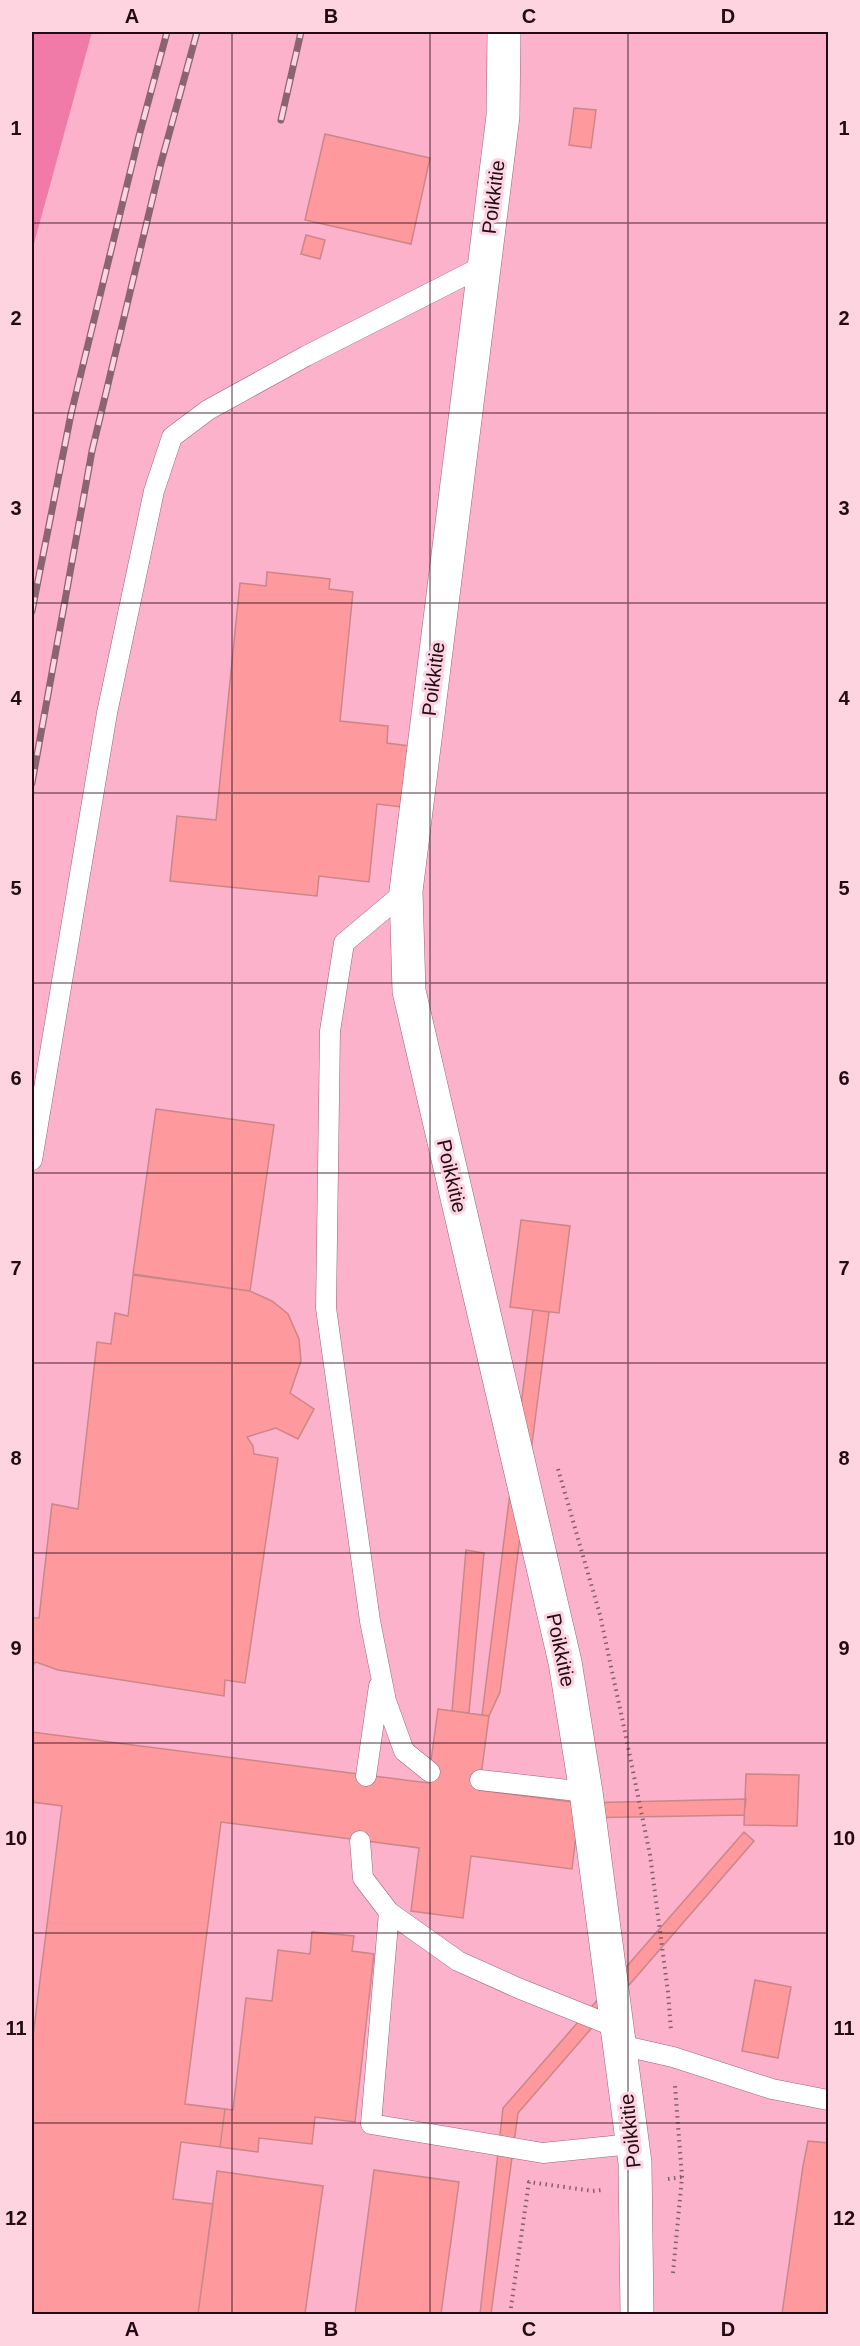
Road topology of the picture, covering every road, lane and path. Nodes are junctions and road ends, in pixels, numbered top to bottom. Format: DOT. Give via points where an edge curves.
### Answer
graph roads {
  1 [pos="504,32"];
  2 [pos="485,265"];
  3 [pos="406,891"];
  4 [pos="32,1160"];
  5 [pos="555,1458"];
  6 [pos="380,1674"];
  7 [pos="430,1772"];
  8 [pos="366,1776"];
  9 [pos="480,1780"];
  10 [pos="586,1792"];
  11 [pos="360,1841"];
  12 [pos="389,1912"];
  13 [pos="619,2037"];
  14 [pos="673,2057"];
  15 [pos="828,2100"];
  16 [pos="632,2144"];
  17 [pos="682,2177"];
  18 [pos="635,2184"];
  19 [pos="672,2284"];
  20 [pos="510,2314"];
  21 [pos="637,2314"];
  1 -- 2 [label="street, Poikkitie" via="503,116"];
  2 -- 3 [label="street, Poikkitie"];
  2 -- 4 [label="lane" via="208,410 172,437 154,491 106,713"];
  3 -- 6 [label="lane" via="344,944 330,1031 326,1308"];
  3 -- 10 [label="street, Poikkitie" via="409,991 565,1662"];
  5 -- 14 [label="path" via="600,1614 632,1765 651,1866"];
  6 -- 7 [label="lane" via="404,1751"];
  6 -- 8 [label="lane"];
  9 -- 10 [label="lane"];
  10 -- 13 [label="street, Poikkitie"];
  11 -- 12 [label="lane" via="363,1878"];
  12 -- 13 [label="lane" via="458,1961"];
  12 -- 16 [label="lane" via="371,2124 543,2153"];
  13 -- 14 [label="lane"];
  13 -- 16 [label="street, Poikkitie"];
  14 -- 15 [label="lane" via="772,2089"];
  14 -- 17 [label="path"];
  16 -- 18 [label="street, Poikkitie"];
  17 -- 18 [label="path"];
  17 -- 19 [label="path"];
  18 -- 20 [label="path" via="593,2191 529,2182"];
  18 -- 21 [label="street, Poikkitie"];
}
